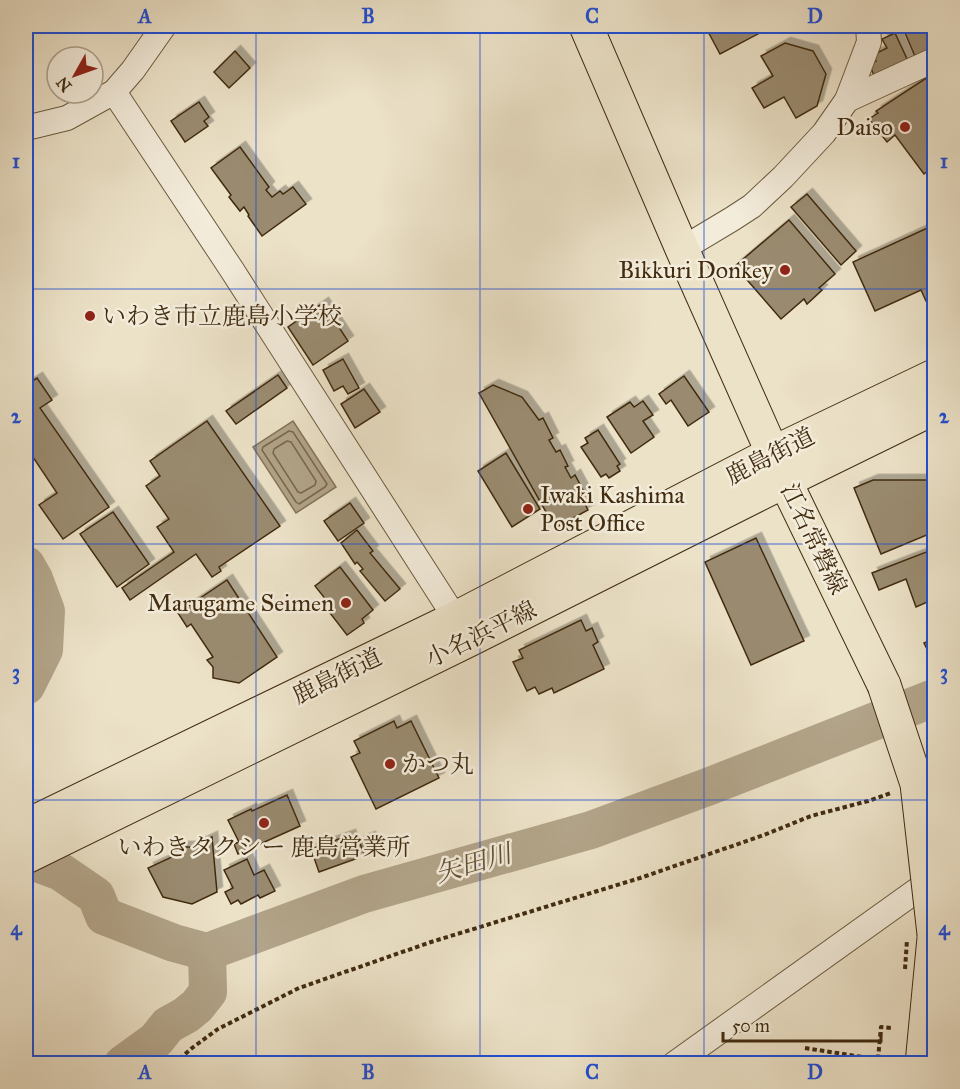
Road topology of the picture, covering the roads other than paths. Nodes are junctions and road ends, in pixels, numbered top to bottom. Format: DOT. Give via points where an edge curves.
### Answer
graph roads {
  1 [pos="164,26"];
  2 [pos="586,26"];
  3 [pos="868,26"];
  4 [pos="934,60"];
  5 [pos="114,92"];
  6 [pos="847,100"];
  7 [pos="26,128"];
  8 [pos="682,249"];
  9 [pos="934,376"];
  10 [pos="934,408"];
  11 [pos="779,467"];
  12 [pos="463,629"];
  13 [pos="28,840"];
  14 [pos="934,878"];
  15 [pos="934,936"];
  16 [pos="674,1064"];
  17 [pos="922,1064"];
  1 -- 5 [label="street"];
  2 -- 8 [label="main road, 江名常磐線"];
  3 -- 6 [label="street" via="869,42"];
  4 -- 6 [label="street"];
  5 -- 7 [label="street" via="67,118"];
  5 -- 12 [label="street"];
  6 -- 8 [label="street" via="824,133 753,206"];
  8 -- 11 [label="main road, 江名常磐線"];
  9 -- 11 [label="main road, 鹿島街道"];
  10 -- 11 [label="main road, 小名浜平線"];
  11 -- 12 [label="main road, 小名浜平線"];
  11 -- 15 [label="main road, 江名常磐線, bridge" via="884,684 917,784"];
  12 -- 13 [label="main road, 鹿島街道"];
  14 -- 16 [label="street"];
  15 -- 17 [label="main road, 江名常磐線"];
}
